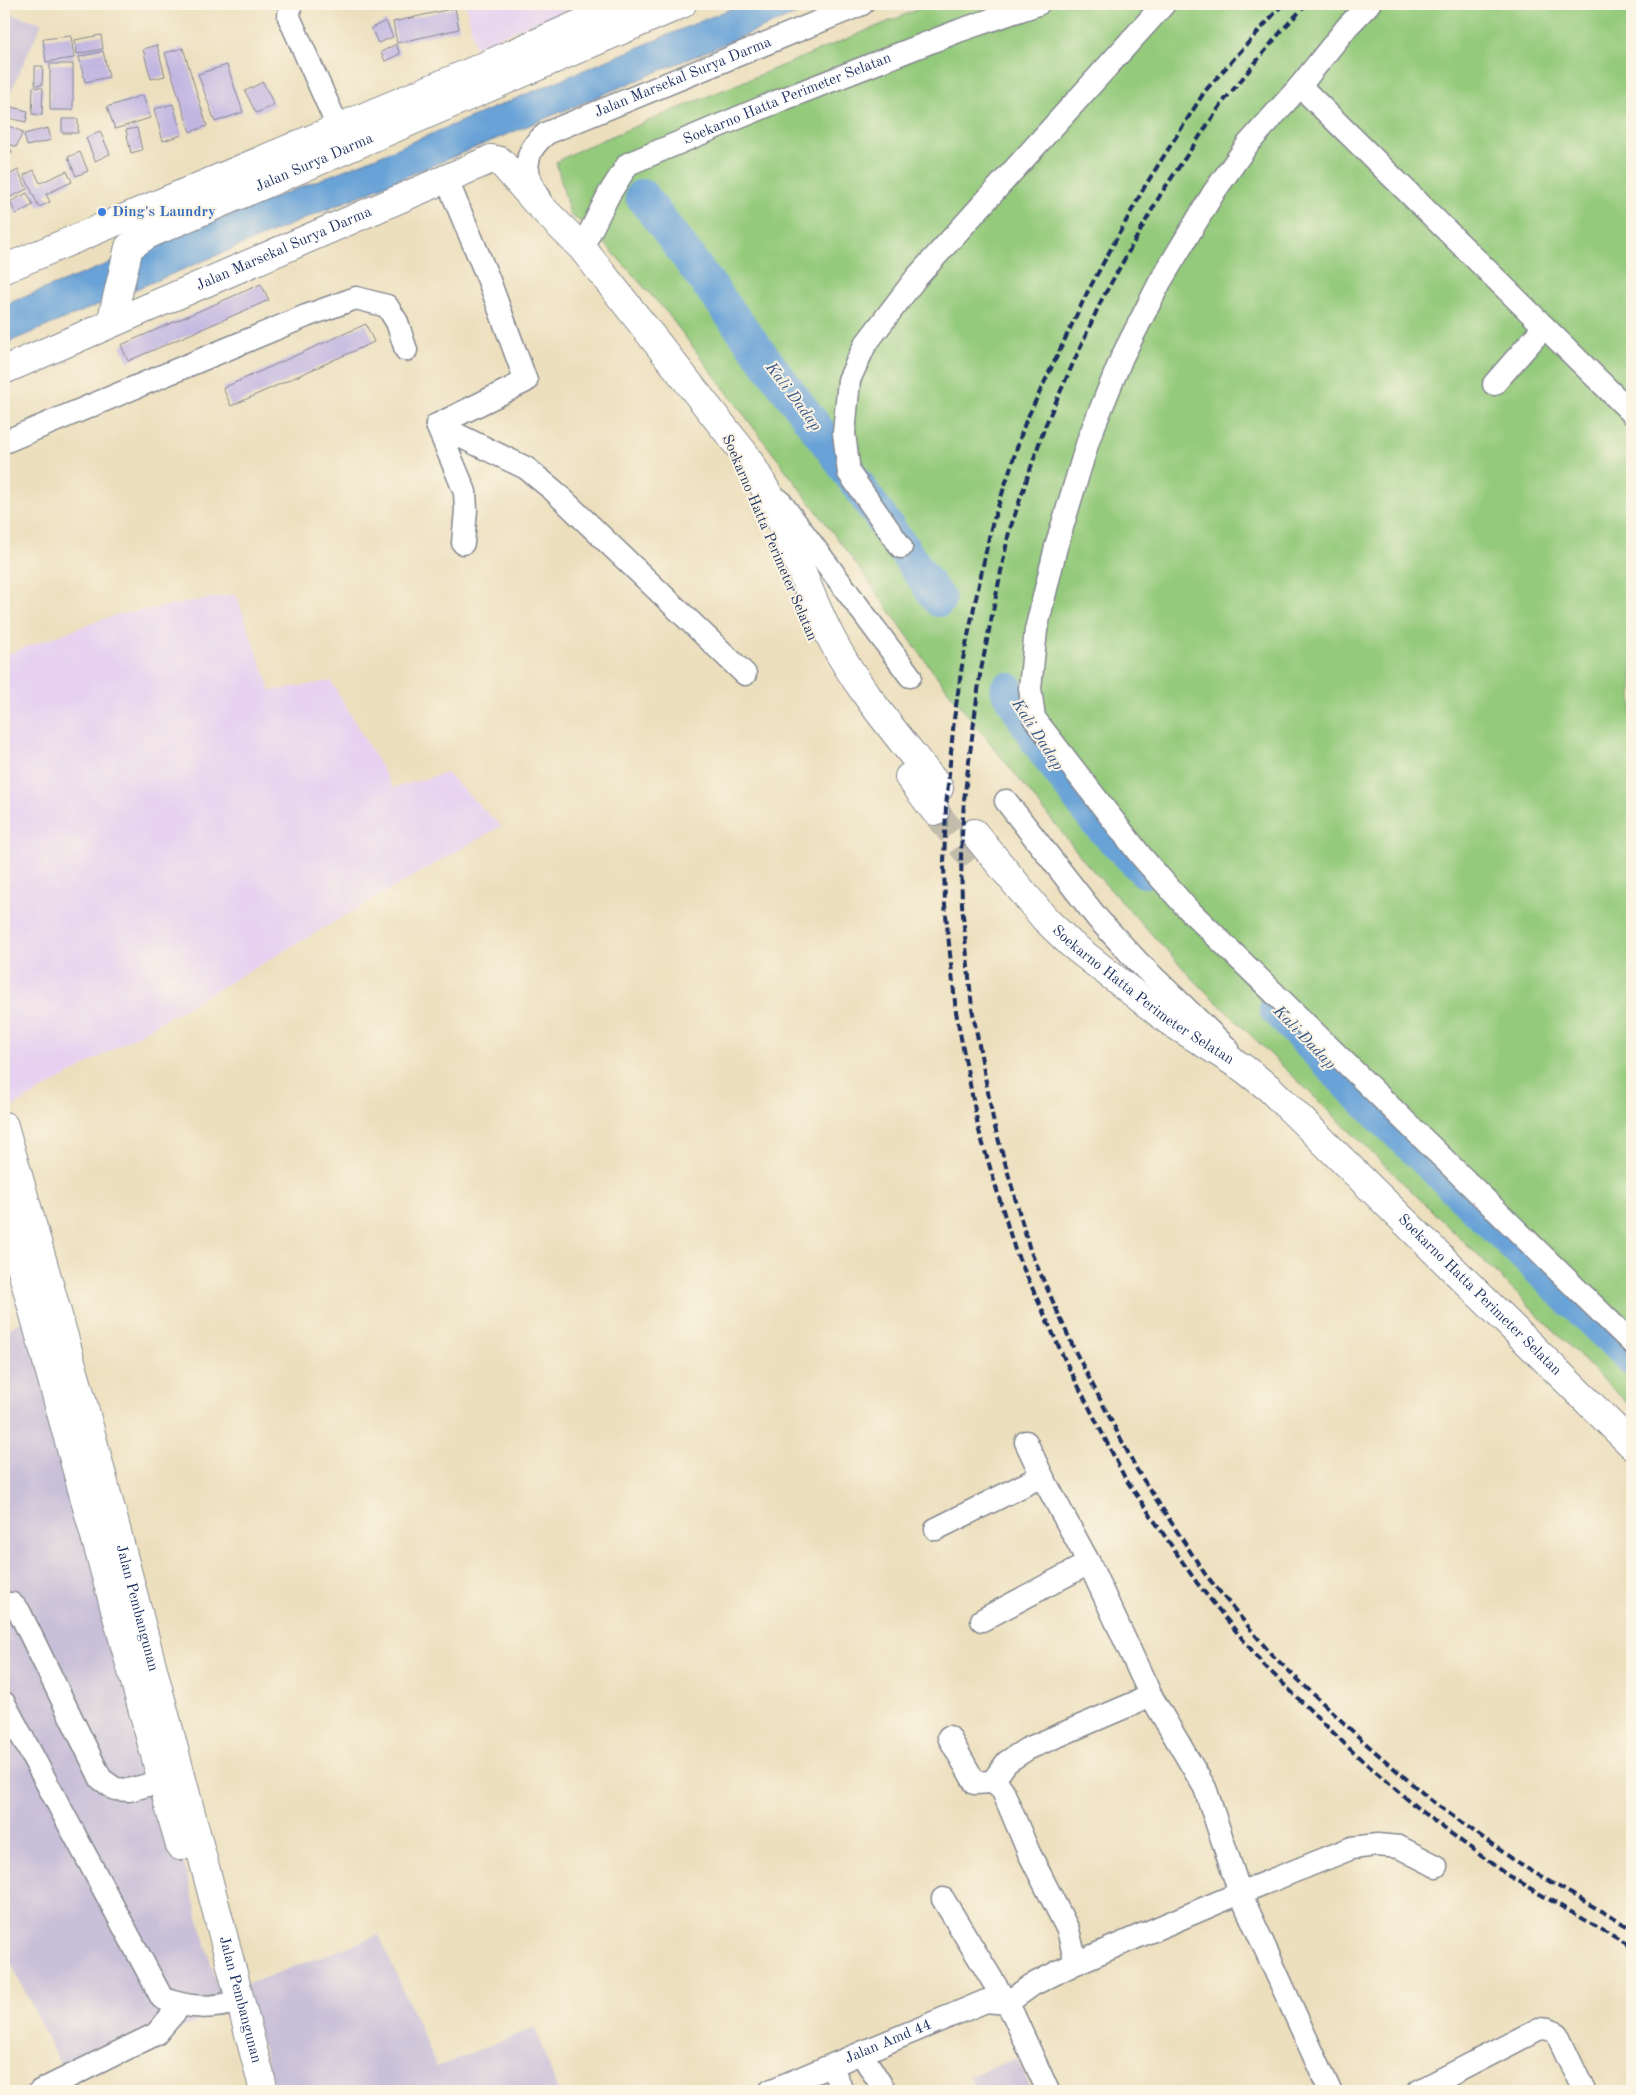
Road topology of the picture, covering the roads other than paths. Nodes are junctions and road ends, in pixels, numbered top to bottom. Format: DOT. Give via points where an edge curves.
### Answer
graph roads {
  1 [pos="290,4"];
  2 [pos="682,4"];
  3 [pos="862,4"];
  4 [pos="1038,4"];
  5 [pos="1164,4"];
  6 [pos="1369,4"];
  7 [pos="611,7"];
  8 [pos="1300,86"];
  9 [pos="338,128"];
  10 [pos="527,171"];
  11 [pos="451,176"];
  12 [pos="555,221"];
  13 [pos="97,230"];
  14 [pos="582,248"];
  15 [pos="128,251"];
  16 [pos="4,269"];
  17 [pos="111,323"];
  18 [pos="1544,328"];
  19 [pos="406,350"];
  20 [pos="4,370"];
  21 [pos="1494,384"];
  22 [pos="712,410"];
  23 [pos="1632,413"];
  24 [pos="437,425"];
  25 [pos="4,442"];
  26 [pos="744,453"];
  27 [pos="463,543"];
  28 [pos="902,547"];
  29 [pos="745,674"];
  30 [pos="910,676"];
  31 [pos="1006,802"];
  32 [pos="974,833"];
  33 [pos="973,860"];
  34 [pos="1269,1088"];
  35 [pos="4,1126"];
  36 [pos="1326,1144"];
  37 [pos="4,1205"];
  38 [pos="1632,1343"];
  39 [pos="1026,1442"];
  40 [pos="1632,1445"];
  41 [pos="1042,1476"];
  42 [pos="936,1529"];
  43 [pos="1089,1563"];
  44 [pos="4,1604"];
  45 [pos="982,1620"];
  46 [pos="1151,1696"];
  47 [pos="4,1703"];
  48 [pos="949,1737"];
  49 [pos="172,1779"];
  50 [pos="992,1782"];
  51 [pos="1436,1866"];
  52 [pos="1240,1893"];
  53 [pos="943,1899"];
  54 [pos="1076,1963"];
  55 [pos="1006,2003"];
  56 [pos="232,2004"];
  57 [pos="180,2006"];
  58 [pos="861,2053"];
  59 [pos="832,2067"];
  60 [pos="40,2091"];
  61 [pos="246,2091"];
  62 [pos="264,2091"];
  63 [pos="770,2091"];
  64 [pos="842,2091"];
  65 [pos="885,2091"];
  66 [pos="1048,2091"];
  67 [pos="1330,2091"];
  68 [pos="1419,2091"];
  69 [pos="1584,2091"];
  1 -- 9 [label="street" via="289,17"];
  2 -- 15 [label="main road, Jalan Surya Darma" via="147,235"];
  3 -- 10 [label="street, Jalan Marsekal Surya Darma" via="546,133 531,149"];
  4 -- 14 [label="street, Soekarno Hatta Perimeter Selatan" via="961,30 776,102 628,164"];
  5 -- 28 [label="street" via="916,278 865,345 849,380 844,433 849,472"];
  6 -- 8 [label="street" via="1347,26"];
  7 -- 9 [label="main road, Jalan Surya Darma"];
  8 -- 18 [label="street"];
  8 -- 38 [label="street" via="1248,144 1214,192 1160,282 1122,357 1089,438 1056,547 1036,630 1030,688 1034,718 1140,856 1186,907"];
  9 -- 13 [label="main road, Jalan Surya Darma"];
  10 -- 12 [label="street, Soekarno Hatta Perimeter Selatan" via="534,191"];
  11 -- 12 [label="main road, Soekarno Hatta Perimeter Selatan" via="491,159 500,162"];
  11 -- 17 [label="main road, Jalan Marsekal Surya Darma"];
  11 -- 24 [label="street" via="526,381"];
  12 -- 14 [label="main road, Soekarno Hatta Perimeter Selatan"];
  13 -- 15 [label="main road"];
  13 -- 16 [label="main road, Jalan Surya Darma"];
  14 -- 22 [label="main road, Soekarno Hatta Perimeter Selatan"];
  15 -- 17 [label="main road"];
  17 -- 20 [label="main road"];
  18 -- 21 [label="street"];
  18 -- 23 [label="street"];
  19 -- 25 [label="street" via="397,322 387,306 356,298"];
  22 -- 26 [label="main road, Soekarno Hatta Perimeter Selatan"];
  22 -- 26 [label="main road, Soekarno Hatta Perimeter Selatan" via="743,472 816,648 860,714 937,799 831,638 779,516"];
  24 -- 27 [label="street" via="465,492"];
  24 -- 29 [label="street" via="526,468"];
  26 -- 30 [label="street"];
  31 -- 34 [label="street" via="1073,889 1139,963"];
  32 -- 34 [label="main road, Soekarno Hatta Perimeter Selatan" via="1045,919 1071,944 1169,1021"];
  33 -- 36 [label="main road, Soekarno Hatta Perimeter Selatan" via="1062,960 1112,1001 1162,1037 1264,1097"];
  34 -- 36 [label="main road, Soekarno Hatta Perimeter Selatan"];
  35 -- 49 [label="main road, Jalan Pembangunan" via="84,1406"];
  36 -- 40 [label="main road, Soekarno Hatta Perimeter Selatan"];
  37 -- 49 [label="main road, Jalan Pembangunan"];
  39 -- 41 [label="street"];
  41 -- 42 [label="street"];
  41 -- 43 [label="street"];
  43 -- 45 [label="street"];
  43 -- 46 [label="street"];
  44 -- 49 [label="street" via="12,1604 19,1611 101,1779 115,1789 129,1790"];
  46 -- 50 [label="street" via="1027,1749 1007,1762"];
  46 -- 52 [label="street" via="1205,1788"];
  47 -- 57 [label="street" via="162,1998"];
  48 -- 50 [label="street" via="975,1783"];
  49 -- 56 [label="main road, Jalan Pembangunan"];
  50 -- 54 [label="street" via="1002,1789 1029,1853 1068,1930"];
  51 -- 52 [label="street" via="1399,1847 1377,1844 1352,1848"];
  52 -- 54 [label="street"];
  52 -- 67 [label="street"];
  53 -- 55 [label="street"];
  54 -- 55 [label="street" via="1032,1985"];
  55 -- 58 [label="street, Jalan Amd 44" via="986,2002"];
  55 -- 66 [label="street"];
  56 -- 57 [label="street"];
  56 -- 61 [label="main road, Jalan Pembangunan"];
  56 -- 62 [label="main road, Jalan Pembangunan"];
  57 -- 60 [label="street" via="156,2034"];
  58 -- 59 [label="street, Jalan Amd 44"];
  58 -- 65 [label="street"];
  59 -- 63 [label="street, Jalan Amd 44"];
  59 -- 64 [label="street"];
  68 -- 69 [label="street" via="1539,2029 1558,2034"];
}
